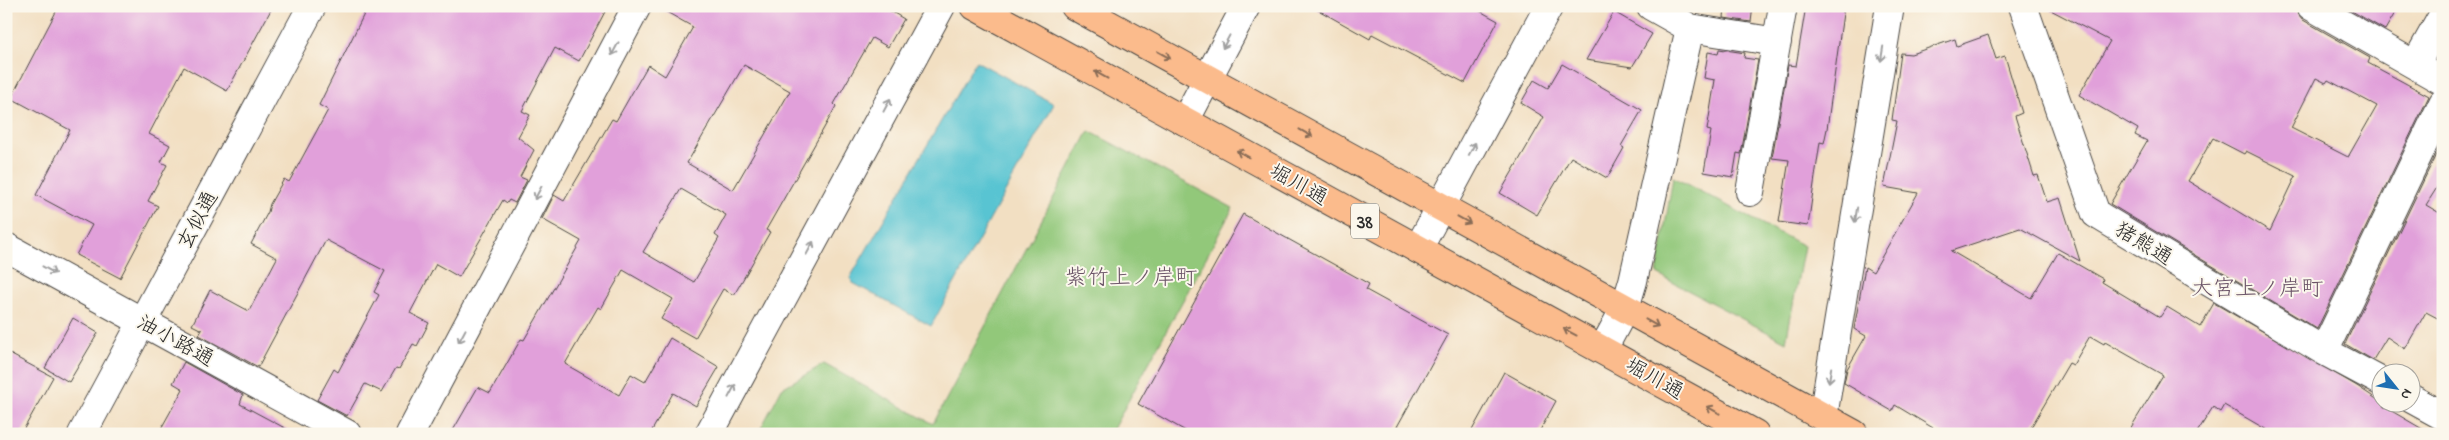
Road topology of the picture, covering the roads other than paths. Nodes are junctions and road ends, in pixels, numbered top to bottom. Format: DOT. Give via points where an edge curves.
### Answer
graph roads {
  1 [pos="312,6"];
  2 [pos="638,6"];
  3 [pos="941,6"];
  4 [pos="976,6"];
  5 [pos="1075,6"];
  6 [pos="1246,6"];
  7 [pos="1549,6"];
  8 [pos="1652,6"];
  9 [pos="1783,6"];
  10 [pos="1890,6"];
  11 [pos="2311,6"];
  12 [pos="2026,9"];
  13 [pos="2443,15"];
  14 [pos="1690,28"];
  15 [pos="1776,42"];
  16 [pos="2415,65"];
  17 [pos="1207,79"];
  18 [pos="2443,81"];
  19 [pos="2443,103"];
  20 [pos="1185,121"];
  21 [pos="1750,192"];
  22 [pos="1441,207"];
  23 [pos="6,246"];
  24 [pos="1418,250"];
  25 [pos="1625,308"];
  26 [pos="142,321"];
  27 [pos="1603,349"];
  28 [pos="2324,351"];
  29 [pos="2372,377"];
  30 [pos="2422,404"];
  31 [pos="1823,416"];
  32 [pos="2443,416"];
  33 [pos="82,434"];
  34 [pos="347,434"];
  35 [pos="410,434"];
  36 [pos="709,434"];
  37 [pos="1755,434"];
  38 [pos="1854,434"];
  1 -- 26 [label="street, 玄似通"];
  2 -- 35 [label="street, one-way"];
  36 -- 3 [label="street, one-way"];
  20 -- 4 [label="main road, 堀川通 / 38, one-way"];
  5 -- 17 [label="main road, 38, one-way"];
  6 -- 17 [label="street, one-way"];
  22 -- 7 [label="street, one-way"];
  8 -- 14 [label="street"];
  9 -- 15 [label="street"];
  10 -- 31 [label="street, one-way"];
  11 -- 16 [label="street"];
  12 -- 28 [label="street, 猪熊通" via="2096,214"];
  13 -- 16 [label="street"];
  14 -- 15 [label="street"];
  14 -- 25 [label="street"];
  15 -- 21 [label="street"];
  16 -- 18 [label="street"];
  17 -- 20 [label="street"];
  17 -- 22 [label="main road, 38, one-way"];
  19 -- 28 [label="street"];
  24 -- 20 [label="main road, 堀川通 / 38, one-way"];
  22 -- 24 [label="street"];
  22 -- 25 [label="main road, 38, one-way"];
  23 -- 26 [label="street, 油小路通, one-way"];
  27 -- 24 [label="main road, 堀川通 / 38, one-way"];
  25 -- 27 [label="street"];
  25 -- 31 [label="main road, 38, one-way"];
  26 -- 33 [label="street, 玄似通"];
  26 -- 34 [label="street, 油小路通"];
  37 -- 27 [label="main road, 堀川通 / 38, one-way"];
  28 -- 29 [label="street, 猪熊通"];
  30 -- 32 [label="street"];
  31 -- 38 [label="main road, 38"];
}
